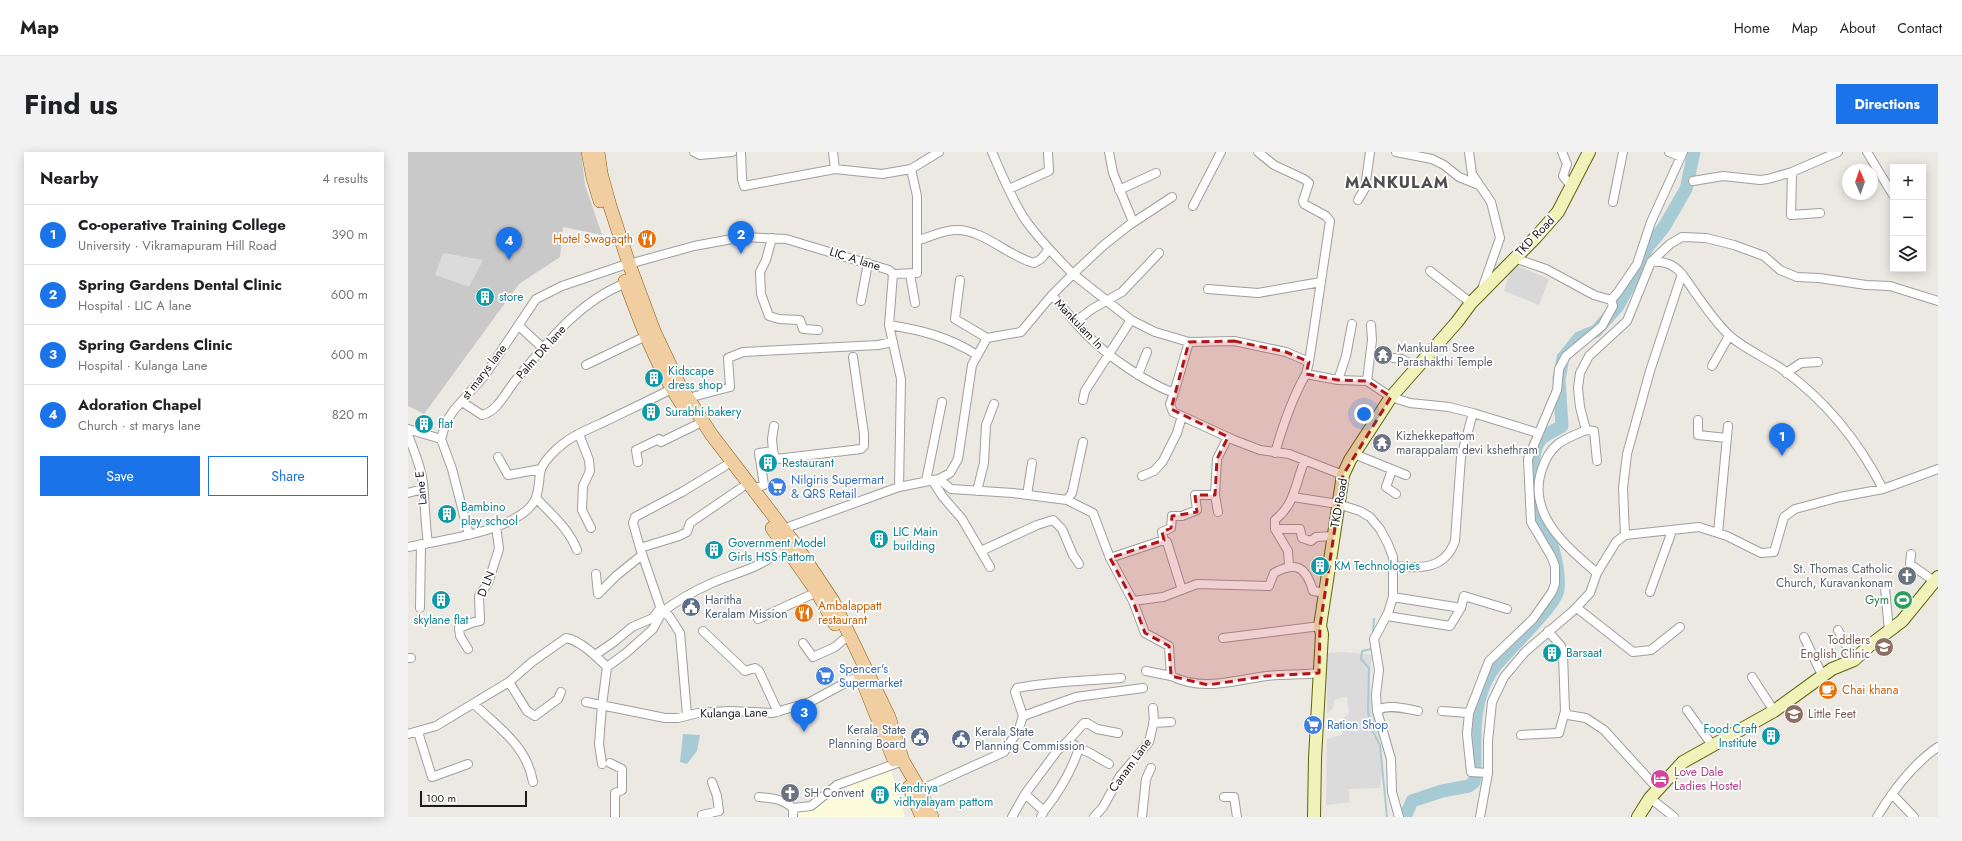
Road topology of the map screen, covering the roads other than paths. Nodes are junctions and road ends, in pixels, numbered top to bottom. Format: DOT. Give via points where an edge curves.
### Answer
graph roads {
  1 [pos="588,152"];
  2 [pos="598,152"];
  3 [pos="694,152"];
  4 [pos="732,152"];
  5 [pos="741,152"];
  6 [pos="833,152"];
  7 [pos="940,152"];
  8 [pos="992,152"];
  9 [pos="1048,152"];
  10 [pos="1110,152"];
  11 [pos="1221,152"];
  12 [pos="1258,152"];
  13 [pos="1370,152"];
  14 [pos="1396,152"];
  15 [pos="1469,152"];
  16 [pos="1562,152"];
  17 [pos="1589,152"];
  18 [pos="1623,152"];
  19 [pos="1669,152"];
  20 [pos="1838,152"];
  21 [pos="1867,152"];
  22 [pos="1682,154"];
  23 [pos="835,169"];
  24 [pos="911,169"];
  25 [pos="1792,172"];
  26 [pos="1156,173"];
  27 [pos="1693,182"];
  28 [pos="1480,185"];
  29 [pos="1572,187"];
  30 [pos="1009,189"];
  31 [pos="1119,190"];
  32 [pos="1890,191"];
  33 [pos="1172,197"];
  34 [pos="1358,200"];
  35 [pos="1613,202"];
  36 [pos="1193,206"];
  37 [pos="1820,212"];
  38 [pos="1131,224"];
  39 [pos="772,238"];
  40 [pos="917,241"];
  41 [pos="1049,249"];
  42 [pos="1159,253"];
  43 [pos="1514,258"];
  44 [pos="1651,262"];
  45 [pos="868,263"];
  46 [pos="625,265"];
  47 [pos="1430,271"];
  48 [pos="893,274"];
  49 [pos="910,274"];
  50 [pos="1073,274"];
  51 [pos="1682,274"];
  52 [pos="960,280"];
  53 [pos="1321,282"];
  54 [pos="626,283"];
  55 [pos="1208,289"];
  56 [pos="1482,291"];
  57 [pos="1052,295"];
  58 [pos="1611,300"];
  59 [pos="861,301"];
  60 [pos="1105,301"];
  61 [pos="1938,302"];
  62 [pos="915,303"];
  63 [pos="1471,303"];
  64 [pos="1131,320"];
  65 [pos="1075,322"];
  66 [pos="1352,324"];
  67 [pos="889,325"];
  68 [pos="1371,325"];
  69 [pos="519,326"];
  70 [pos="818,330"];
  71 [pos="646,336"];
  72 [pos="1729,336"];
  73 [pos="987,338"];
  74 [pos="893,342"];
  75 [pos="1189,342"];
  76 [pos="544,349"];
  77 [pos="1147,352"];
  78 [pos="1108,353"];
  79 [pos="977,356"];
  80 [pos="853,357"];
  81 [pos="1393,358"];
  82 [pos="1309,362"];
  83 [pos="1818,362"];
  84 [pos="586,365"];
  85 [pos="1712,366"];
  86 [pos="1418,368"];
  87 [pos="1786,373"];
  88 [pos="1306,374"];
  89 [pos="1138,375"];
  90 [pos="1338,380"];
  91 [pos="1367,381"];
  92 [pos="675,386"];
  93 [pos="1174,393"];
  94 [pos="1391,396"];
  95 [pos="688,398"];
  96 [pos="1083,400"];
  97 [pos="462,402"];
  98 [pos="942,402"];
  99 [pos="994,404"];
  100 [pos="1473,413"];
  101 [pos="1182,416"];
  102 [pos="1698,420"];
  103 [pos="696,425"];
  104 [pos="774,426"];
  105 [pos="1728,426"];
  106 [pos="408,429"];
  107 [pos="1586,430"];
  108 [pos="1538,433"];
  109 [pos="579,434"];
  110 [pos="408,435"];
  111 [pos="1228,437"];
  112 [pos="1727,438"];
  113 [pos="442,439"];
  114 [pos="1083,442"];
  115 [pos="773,451"];
  116 [pos="1276,453"];
  117 [pos="1354,454"];
  118 [pos="498,457"];
  119 [pos="1305,460"];
  120 [pos="1597,461"];
  121 [pos="638,462"];
  122 [pos="1032,463"];
  123 [pos="725,466"];
  124 [pos="1938,469"];
  125 [pos="541,470"];
  126 [pos="1392,470"];
  127 [pos="1343,475"];
  128 [pos="1406,475"];
  129 [pos="1142,476"];
  130 [pos="932,480"];
  131 [pos="899,488"];
  132 [pos="1883,488"];
  133 [pos="423,489"];
  134 [pos="747,489"];
  135 [pos="977,491"];
  136 [pos="408,493"];
  137 [pos="1396,494"];
  138 [pos="1027,495"];
  139 [pos="1215,495"];
  140 [pos="1293,497"];
  141 [pos="536,498"];
  142 [pos="1067,500"];
  143 [pos="1338,504"];
  144 [pos="1218,512"];
  145 [pos="496,526"];
  146 [pos="590,528"];
  147 [pos="1275,529"];
  148 [pos="779,530"];
  149 [pos="1672,531"];
  150 [pos="1718,533"];
  151 [pos="469,535"];
  152 [pos="1625,535"];
  153 [pos="1333,536"];
  154 [pos="1164,540"];
  155 [pos="425,544"];
  156 [pos="784,545"];
  157 [pos="408,547"];
  158 [pos="577,550"];
  159 [pos="981,551"];
  160 [pos="641,552"];
  161 [pos="1911,554"];
  162 [pos="1110,558"];
  163 [pos="1079,564"];
  164 [pos="1289,566"];
  165 [pos="1393,566"];
  166 [pos="990,567"];
  167 [pos="1598,573"];
  168 [pos="596,574"];
  169 [pos="1936,579"];
  170 [pos="1885,588"];
  171 [pos="1182,590"];
  172 [pos="817,592"];
  173 [pos="1650,592"];
  174 [pos="1326,593"];
  175 [pos="1393,598"];
  176 [pos="1133,602"];
  177 [pos="420,608"];
  178 [pos="1461,608"];
  179 [pos="1577,608"];
  180 [pos="661,610"];
  181 [pos="1507,610"];
  182 [pos="1386,616"];
  183 [pos="758,619"];
  184 [pos="1320,626"];
  185 [pos="1680,627"];
  186 [pos="1838,630"];
  187 [pos="703,631"];
  188 [pos="1548,631"];
  189 [pos="1889,631"];
  190 [pos="1804,637"];
  191 [pos="1223,638"];
  192 [pos="843,640"];
  193 [pos="803,643"];
  194 [pos="468,649"];
  195 [pos="595,655"];
  196 [pos="1854,660"];
  197 [pos="607,667"];
  198 [pos="1146,671"];
  199 [pos="1319,673"];
  200 [pos="860,675"];
  201 [pos="1171,676"];
  202 [pos="1752,677"];
  203 [pos="1823,677"];
  204 [pos="1121,678"];
  205 [pos="509,682"];
  206 [pos="1143,688"];
  207 [pos="561,692"];
  208 [pos="586,702"];
  209 [pos="474,704"];
  210 [pos="602,704"];
  211 [pos="1564,707"];
  212 [pos="1153,708"];
  213 [pos="1687,710"];
  214 [pos="1377,711"];
  215 [pos="1418,711"];
  216 [pos="1442,711"];
  217 [pos="1774,711"];
  218 [pos="778,712"];
  219 [pos="1469,713"];
  220 [pos="687,715"];
  221 [pos="1023,716"];
  222 [pos="1171,722"];
  223 [pos="1153,723"];
  224 [pos="418,732"];
  225 [pos="1118,733"];
  226 [pos="408,734"];
  227 [pos="1521,735"];
  228 [pos="1068,741"];
  229 [pos="1712,745"];
  230 [pos="1938,747"];
  231 [pos="1080,748"];
  232 [pos="899,763"];
  233 [pos="468,764"];
  234 [pos="1109,764"];
  235 [pos="1151,768"];
  236 [pos="1488,773"];
  237 [pos="533,782"];
  238 [pos="712,782"];
  239 [pos="1658,789"];
  240 [pos="920,790"];
  241 [pos="1025,794"];
  242 [pos="1892,794"];
  243 [pos="759,797"];
  244 [pos="1224,797"];
  245 [pos="1650,798"];
  246 [pos="793,813"];
  247 [pos="1042,814"];
  248 [pos="615,817"];
  249 [pos="702,817"];
  250 [pos="922,817"];
  251 [pos="932,817"];
  252 [pos="1012,817"];
  253 [pos="1094,817"];
  254 [pos="1142,817"];
  255 [pos="1237,817"];
  256 [pos="1314,817"];
  257 [pos="1399,817"];
  258 [pos="1480,817"];
  259 [pos="1638,817"];
  260 [pos="1674,817"];
  261 [pos="1877,817"];
  262 [pos="1914,817"];
  1 -- 46 [label="main road" via="592,178"];
  2 -- 46 [label="main road"];
  3 -- 4 [label="street" via="700,155"];
  5 -- 23 [label="street" via="744,186"];
  6 -- 23 [label="street"];
  7 -- 24 [label="street"];
  8 -- 30 [label="street"];
  9 -- 30 [label="street" via="1049,171"];
  10 -- 31 [label="street"];
  11 -- 36 [label="street"];
  12 -- 53 [label="street" via="1274,165 1309,183 1304,204 1330,219"];
  13 -- 34 [label="street" via="1365,188"];
  14 -- 28 [label="street" via="1432,159 1458,177"];
  15 -- 28 [label="street" via="1472,174"];
  16 -- 29 [label="street" via="1567,164 1563,176"];
  17 -- 29 [label="street, TKD Road"];
  18 -- 35 [label="street"];
  19 -- 22 [label="street"];
  20 -- 25 [label="street"];
  21 -- 32 [label="street"];
  22 -- 58 [label="street" via="1651,222 1637,264"];
  23 -- 24 [label="street" via="882,174"];
  24 -- 40 [label="street" via="917,196"];
  25 -- 27 [label="street" via="1760,180 1724,176"];
  25 -- 37 [label="street" via="1792,215"];
  26 -- 31 [label="street"];
  28 -- 56 [label="street" via="1491,202 1500,238"];
  29 -- 43 [label="street, TKD Road" via="1558,212"];
  30 -- 41 [label="street" via="1026,221"];
  31 -- 38 [label="street" via="1133,219"];
  33 -- 38 [label="street"];
  38 -- 50 [label="street"];
  39 -- 45 [label="street, LIC A lane" via="786,239"];
  39 -- 46 [label="street, LIC A lane" via="743,237 723,240"];
  39 -- 70 [label="street" via="760,272 761,294 769,316 779,320 800,320 803,329"];
  40 -- 41 [label="street" via="956,230 968,232 1022,260 1034,263"];
  40 -- 49 [label="street" via="917,273"];
  41 -- 50 [label="street"];
  42 -- 60 [label="street" via="1122,292"];
  43 -- 56 [label="street, TKD Road"];
  43 -- 58 [label="street" via="1546,269 1594,295"];
  44 -- 51 [label="street" via="1661,261 1674,265"];
  44 -- 61 [label="street" via="1670,244 1682,237 1706,238 1764,256 1780,270 1797,277 1890,286"];
  44 -- 107 [label="street" via="1627,321 1589,356 1580,373 1580,401"];
  45 -- 48 [label="street, LIC A lane"];
  45 -- 59 [label="street"];
  46 -- 54 [label="main road"];
  46 -- 69 [label="street, st marys lane" via="562,286 536,299"];
  46 -- 92 [label="main road"];
  47 -- 63 [label="street"];
  48 -- 49 [label="street"];
  48 -- 67 [label="street, LIC A lane"];
  49 -- 62 [label="street"];
  50 -- 57 [label="street"];
  50 -- 60 [label="street"];
  51 -- 72 [label="street"];
  51 -- 152 [label="street" via="1650,371 1627,454 1623,488"];
  52 -- 73 [label="street" via="955,319"];
  53 -- 55 [label="street" via="1258,293"];
  53 -- 82 [label="street"];
  54 -- 71 [label="main road"];
  54 -- 76 [label="street, Palm DR lane" via="607,291 584,306"];
  56 -- 63 [label="street, TKD Road"];
  57 -- 65 [label="street, Mankulam ln"];
  57 -- 73 [label="street, Mankulam ln" via="1021,332"];
  58 -- 108 [label="street" via="1612,306 1602,326 1566,356 1559,369 1557,390"];
  60 -- 64 [label="street"];
  60 -- 65 [label="street"];
  63 -- 86 [label="street, TKD Road"];
  64 -- 75 [label="street" via="1155,332"];
  64 -- 78 [label="street"];
  65 -- 78 [label="street, Mankulam ln" via="1089,338"];
  66 -- 90 [label="street"];
  67 -- 74 [label="street, LIC A lane"];
  67 -- 79 [label="street" via="940,336"];
  68 -- 91 [label="street" via="1372,340"];
  69 -- 76 [label="street"];
  69 -- 97 [label="street, st marys lane" via="485,376"];
  71 -- 84 [label="street"];
  71 -- 92 [label="main road"];
  72 -- 85 [label="street"];
  72 -- 87 [label="street"];
  73 -- 79 [label="street"];
  74 -- 95 [label="street" via="743,352 728,358 730,387"];
  74 -- 131 [label="street, LIC A lane" via="900,379"];
  75 -- 82 [label="street" via="1234,341 1286,352"];
  75 -- 93 [label="street"];
  76 -- 97 [label="street, Palm DR lane" via="488,414 482,415"];
  77 -- 89 [label="street"];
  78 -- 89 [label="street, Mankulam ln"];
  78 -- 96 [label="street" via="1085,391"];
  79 -- 130 [label="street" via="972,365 958,459 950,473"];
  80 -- 115 [label="street" via="864,446 776,459"];
  81 -- 86 [label="street" via="1402,359"];
  82 -- 88 [label="street"];
  83 -- 87 [label="street" via="1802,364"];
  86 -- 94 [label="street, TKD Road"];
  87 -- 132 [label="street" via="1849,433 1869,460"];
  88 -- 90 [label="street"];
  88 -- 116 [label="street" via="1283,426"];
  89 -- 93 [label="street, Mankulam ln" via="1157,387"];
  90 -- 91 [label="street"];
  91 -- 94 [label="street"];
  92 -- 95 [label="main road"];
  92 -- 103 [label="main road"];
  92 -- 109 [label="street"];
  93 -- 101 [label="street" via="1171,409"];
  94 -- 100 [label="street" via="1410,403 1449,407"];
  94 -- 117 [label="street, TKD Road"];
  95 -- 134 [label="main road"];
  97 -- 113 [label="street, st marys lane" via="446,422"];
  98 -- 130 [label="street"];
  99 -- 135 [label="street" via="986,425 984,463"];
  100 -- 108 [label="street"];
  100 -- 165 [label="street" via="1461,457 1455,541 1451,552 1432,566"];
  101 -- 111 [label="street"];
  101 -- 129 [label="street" via="1177,433 1162,461 1154,471"];
  102 -- 112 [label="street" via="1698,435"];
  103 -- 121 [label="street" via="661,442 659,439 636,450"];
  103 -- 123 [label="main road"];
  104 -- 115 [label="street"];
  105 -- 112 [label="street"];
  106 -- 113 [label="street"];
  107 -- 120 [label="street" via="1594,431"];
  107 -- 167 [label="street" via="1558,444 1544,460 1538,483 1541,510 1551,528 1574,553"];
  108 -- 219 [label="street" via="1528,459 1531,522 1555,566 1555,584 1533,619 1489,661"];
  109 -- 125 [label="street" via="564,442"];
  109 -- 146 [label="street" via="590,460 590,471 583,486 582,510"];
  110 -- 133 [label="street, Lane E" via="417,459"];
  111 -- 116 [label="street" via="1260,450"];
  111 -- 139 [label="street" via="1217,459"];
  112 -- 150 [label="street"];
  113 -- 151 [label="street"];
  114 -- 142 [label="street" via="1072,493"];
  115 -- 134 [label="street" via="759,453 764,485"];
  116 -- 119 [label="street" via="1289,454"];
  117 -- 126 [label="street"];
  117 -- 127 [label="street, TKD Road"];
  118 -- 125 [label="street" via="508,475"];
  119 -- 127 [label="street"];
  119 -- 140 [label="street" via="1297,478"];
  122 -- 138 [label="street"];
  123 -- 134 [label="main road"];
  123 -- 160 [label="street" via="635,516 632,523"];
  124 -- 132 [label="street"];
  125 -- 141 [label="street"];
  126 -- 128 [label="street"];
  126 -- 137 [label="street" via="1386,487"];
  127 -- 143 [label="street, TKD Road"];
  130 -- 131 [label="street"];
  130 -- 135 [label="street" via="951,489"];
  130 -- 159 [label="street" via="962,519"];
  131 -- 148 [label="street"];
  132 -- 150 [label="street" via="1795,509 1784,517 1774,552 1761,552"];
  133 -- 136 [label="street"];
  133 -- 155 [label="street, Lane E"];
  134 -- 148 [label="main road"];
  134 -- 160 [label="street" via="690,523 687,532"];
  135 -- 138 [label="street"];
  138 -- 142 [label="street"];
  139 -- 144 [label="street"];
  139 -- 154 [label="street" via="1195,495 1197,510 1182,516 1172,516 1171,528 1162,532"];
  140 -- 143 [label="street"];
  140 -- 147 [label="street" via="1285,512 1275,520"];
  141 -- 145 [label="street" via="531,506 510,522"];
  141 -- 158 [label="street" via="566,530"];
  142 -- 162 [label="street" via="1093,513"];
  143 -- 153 [label="street, TKD Road"];
  143 -- 165 [label="street" via="1360,511 1380,529 1393,557"];
  145 -- 151 [label="street"];
  145 -- 194 [label="street, D LN" via="499,549 488,583 479,596 480,621 459,628 460,636"];
  147 -- 153 [label="street" via="1300,529 1302,538 1311,541 1316,537"];
  147 -- 164 [label="street" via="1288,552"];
  148 -- 156 [label="main road"];
  148 -- 232 [label="main road" via="833,600 889,717"];
  149 -- 150 [label="street" via="1699,527"];
  149 -- 152 [label="street"];
  149 -- 173 [label="street"];
  151 -- 155 [label="street"];
  152 -- 167 [label="street" via="1616,542"];
  153 -- 174 [label="street, TKD Road"];
  154 -- 162 [label="street"];
  154 -- 171 [label="street" via="1169,547"];
  155 -- 157 [label="street"];
  155 -- 177 [label="street, Lane E"];
  156 -- 172 [label="main road"];
  156 -- 180 [label="street" via="778,553 764,562 680,598"];
  159 -- 163 [label="street" via="1053,520 1062,529"];
  159 -- 166 [label="street"];
  160 -- 168 [label="street" via="598,594"];
  160 -- 180 [label="street"];
  161 -- 169 [label="street" via="1910,564"];
  162 -- 176 [label="street"];
  164 -- 171 [label="street" via="1274,573 1269,586 1196,584"];
  164 -- 174 [label="street" via="1298,567 1304,572 1313,591"];
  165 -- 175 [label="street"];
  167 -- 179 [label="street" via="1590,593"];
  169 -- 189 [label="street" via="1915,607"];
  170 -- 189 [label="street"];
  171 -- 176 [label="street"];
  172 -- 183 [label="street"];
  172 -- 192 [label="main road"];
  174 -- 184 [label="street, TKD Road"];
  175 -- 178 [label="street"];
  175 -- 182 [label="street"];
  176 -- 201 [label="street" via="1145,633 1169,646"];
  178 -- 181 [label="street" via="1464,596"];
  178 -- 182 [label="street" via="1450,626"];
  179 -- 185 [label="street" via="1633,652 1651,650"];
  179 -- 188 [label="street"];
  180 -- 195 [label="street" via="653,618 632,626"];
  180 -- 197 [label="street" via="653,629 626,654"];
  180 -- 220 [label="street" via="669,616 680,633"];
  182 -- 214 [label="street" via="1374,639 1379,670"];
  184 -- 191 [label="street"];
  184 -- 199 [label="street, TKD Road" via="1322,634"];
  186 -- 196 [label="street"];
  187 -- 218 [label="street" via="736,661 742,670 745,672 755,668 759,671"];
  188 -- 211 [label="street" via="1561,646 1563,655"];
  188 -- 236 [label="street" via="1525,652 1504,677 1492,702"];
  189 -- 196 [label="street"];
  190 -- 203 [label="street"];
  192 -- 193 [label="street" via="835,647 813,657"];
  192 -- 200 [label="main road"];
  195 -- 197 [label="street"];
  195 -- 205 [label="street" via="566,638"];
  196 -- 203 [label="street" via="1832,669"];
  197 -- 210 [label="street"];
  198 -- 201 [label="street"];
  199 -- 201 [label="street" via="1266,676 1230,684 1208,685"];
  199 -- 256 [label="street, TKD Road"];
  200 -- 218 [label="street, Kulanga Lane" via="810,702"];
  200 -- 232 [label="main road"];
  202 -- 217 [label="street"];
  203 -- 217 [label="street"];
  204 -- 221 [label="street" via="1037,684 1017,688 1015,692"];
  205 -- 207 [label="street" via="527,711 535,716 558,699"];
  205 -- 209 [label="street"];
  206 -- 221 [label="street" via="1076,697"];
  208 -- 210 [label="street, Kulanga Lane"];
  209 -- 224 [label="street" via="436,726"];
  209 -- 237 [label="street" via="520,748 531,768"];
  210 -- 220 [label="street, Kulanga Lane" via="665,718"];
  210 -- 248 [label="street" via="599,744 606,764 622,769 622,790 615,793"];
  211 -- 227 [label="street" via="1559,733"];
  211 -- 239 [label="street" via="1568,715 1586,718 1604,730"];
  212 -- 223 [label="street, Canam Lane"];
  213 -- 229 [label="street"];
  214 -- 215 [label="street" via="1390,708"];
  214 -- 257 [label="street" via="1391,759 1392,792"];
  216 -- 219 [label="street"];
  217 -- 229 [label="street"];
  218 -- 220 [label="street, Kulanga Lane" via="729,711"];
  219 -- 236 [label="street" via="1467,734 1471,772"];
  221 -- 240 [label="street" via="1019,729 1004,752"];
  222 -- 223 [label="street"];
  223 -- 253 [label="street, Canam Lane" via="1149,742 1120,776 1103,807"];
  224 -- 226 [label="street"];
  224 -- 233 [label="street" via="432,777"];
  225 -- 228 [label="street" via="1097,729 1084,723"];
  228 -- 231 [label="street"];
  228 -- 241 [label="street" via="1057,750"];
  229 -- 239 [label="street" via="1683,762"];
  230 -- 242 [label="street" via="1922,760"];
  231 -- 234 [label="street"];
  231 -- 247 [label="street" via="1074,764"];
  232 -- 240 [label="main road"];
  232 -- 246 [label="street" via="837,785 811,806"];
  232 -- 250 [label="main road"];
  235 -- 254 [label="street" via="1146,780"];
  236 -- 258 [label="street"];
  238 -- 249 [label="street" via="719,811"];
  239 -- 245 [label="street"];
  240 -- 251 [label="main road"];
  241 -- 247 [label="street"];
  241 -- 252 [label="street"];
  242 -- 261 [label="street"];
  242 -- 262 [label="street"];
  243 -- 246 [label="street" via="785,802"];
  244 -- 255 [label="street" via="1234,797"];
  245 -- 259 [label="street"];
  245 -- 260 [label="street"];
}
